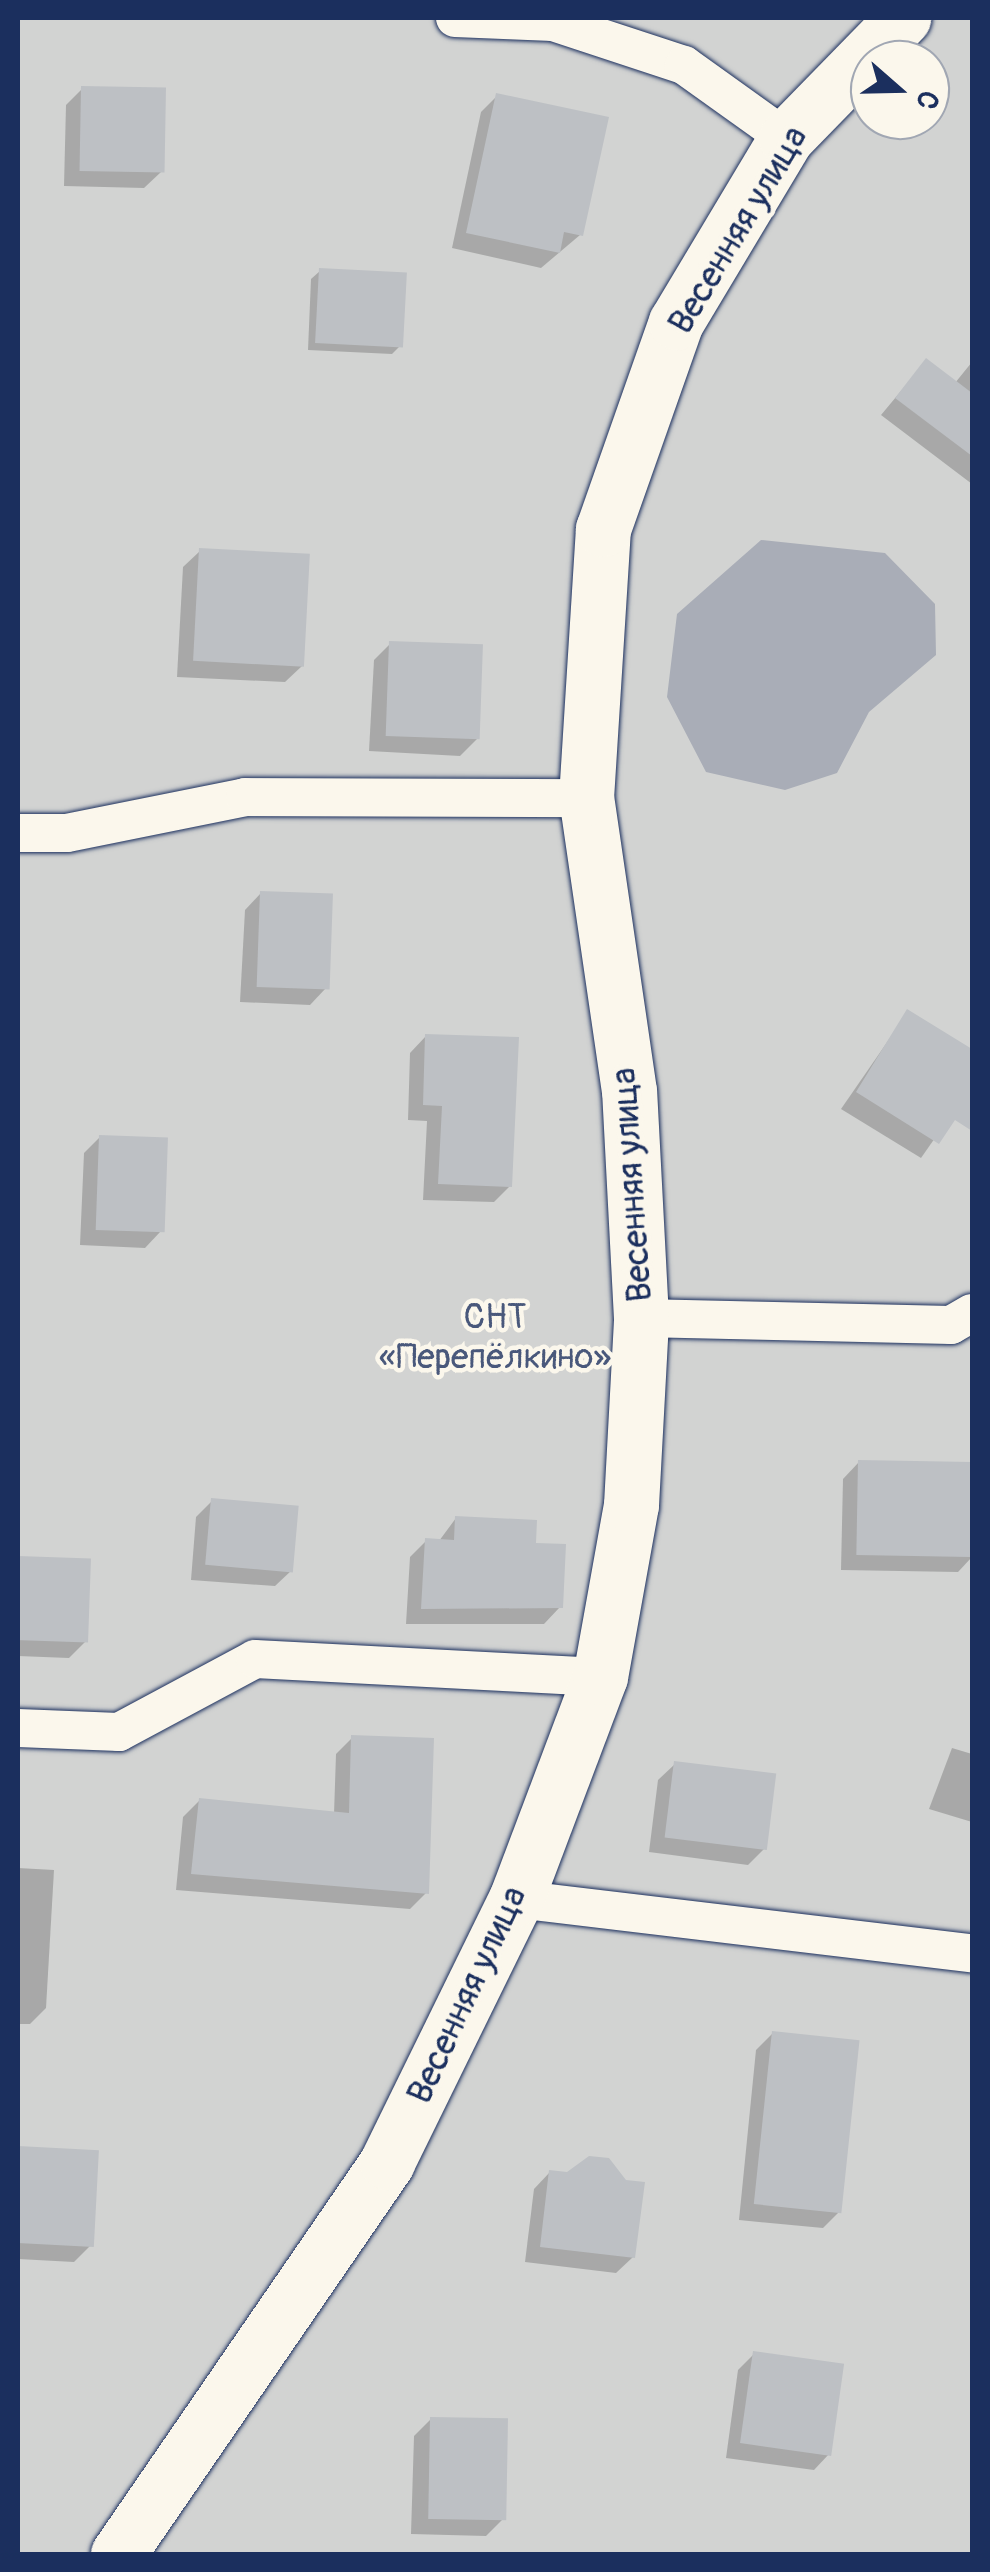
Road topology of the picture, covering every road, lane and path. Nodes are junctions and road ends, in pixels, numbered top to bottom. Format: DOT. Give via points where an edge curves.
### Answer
graph roads {
  1 [pos="455,18"];
  2 [pos="903,18"];
  3 [pos="786,138"];
  4 [pos="586,798"];
  5 [pos="18,833"];
  6 [pos="972,1313"];
  7 [pos="642,1318"];
  8 [pos="600,1677"];
  9 [pos="18,1728"];
  10 [pos="516,1898"];
  11 [pos="972,1953"];
  12 [pos="118,2554"];
  1 -- 3 [label="lane" via="552,22 684,65"];
  2 -- 3 [label="street, Весенняя улица"];
  3 -- 4 [label="street, Весенняя улица" via="676,322 603,530"];
  4 -- 5 [label="lane" via="244,797 67,834"];
  4 -- 7 [label="street, Весенняя улица" via="628,1091"];
  6 -- 7 [label="lane" via="951,1325"];
  7 -- 8 [label="street, Весенняя улица" via="631,1505"];
  8 -- 9 [label="lane" via="255,1658 119,1732"];
  8 -- 10 [label="street, Весенняя улица"];
  10 -- 11 [label="lane"];
  10 -- 12 [label="street, Весенняя улица" via="387,2162"];
}
